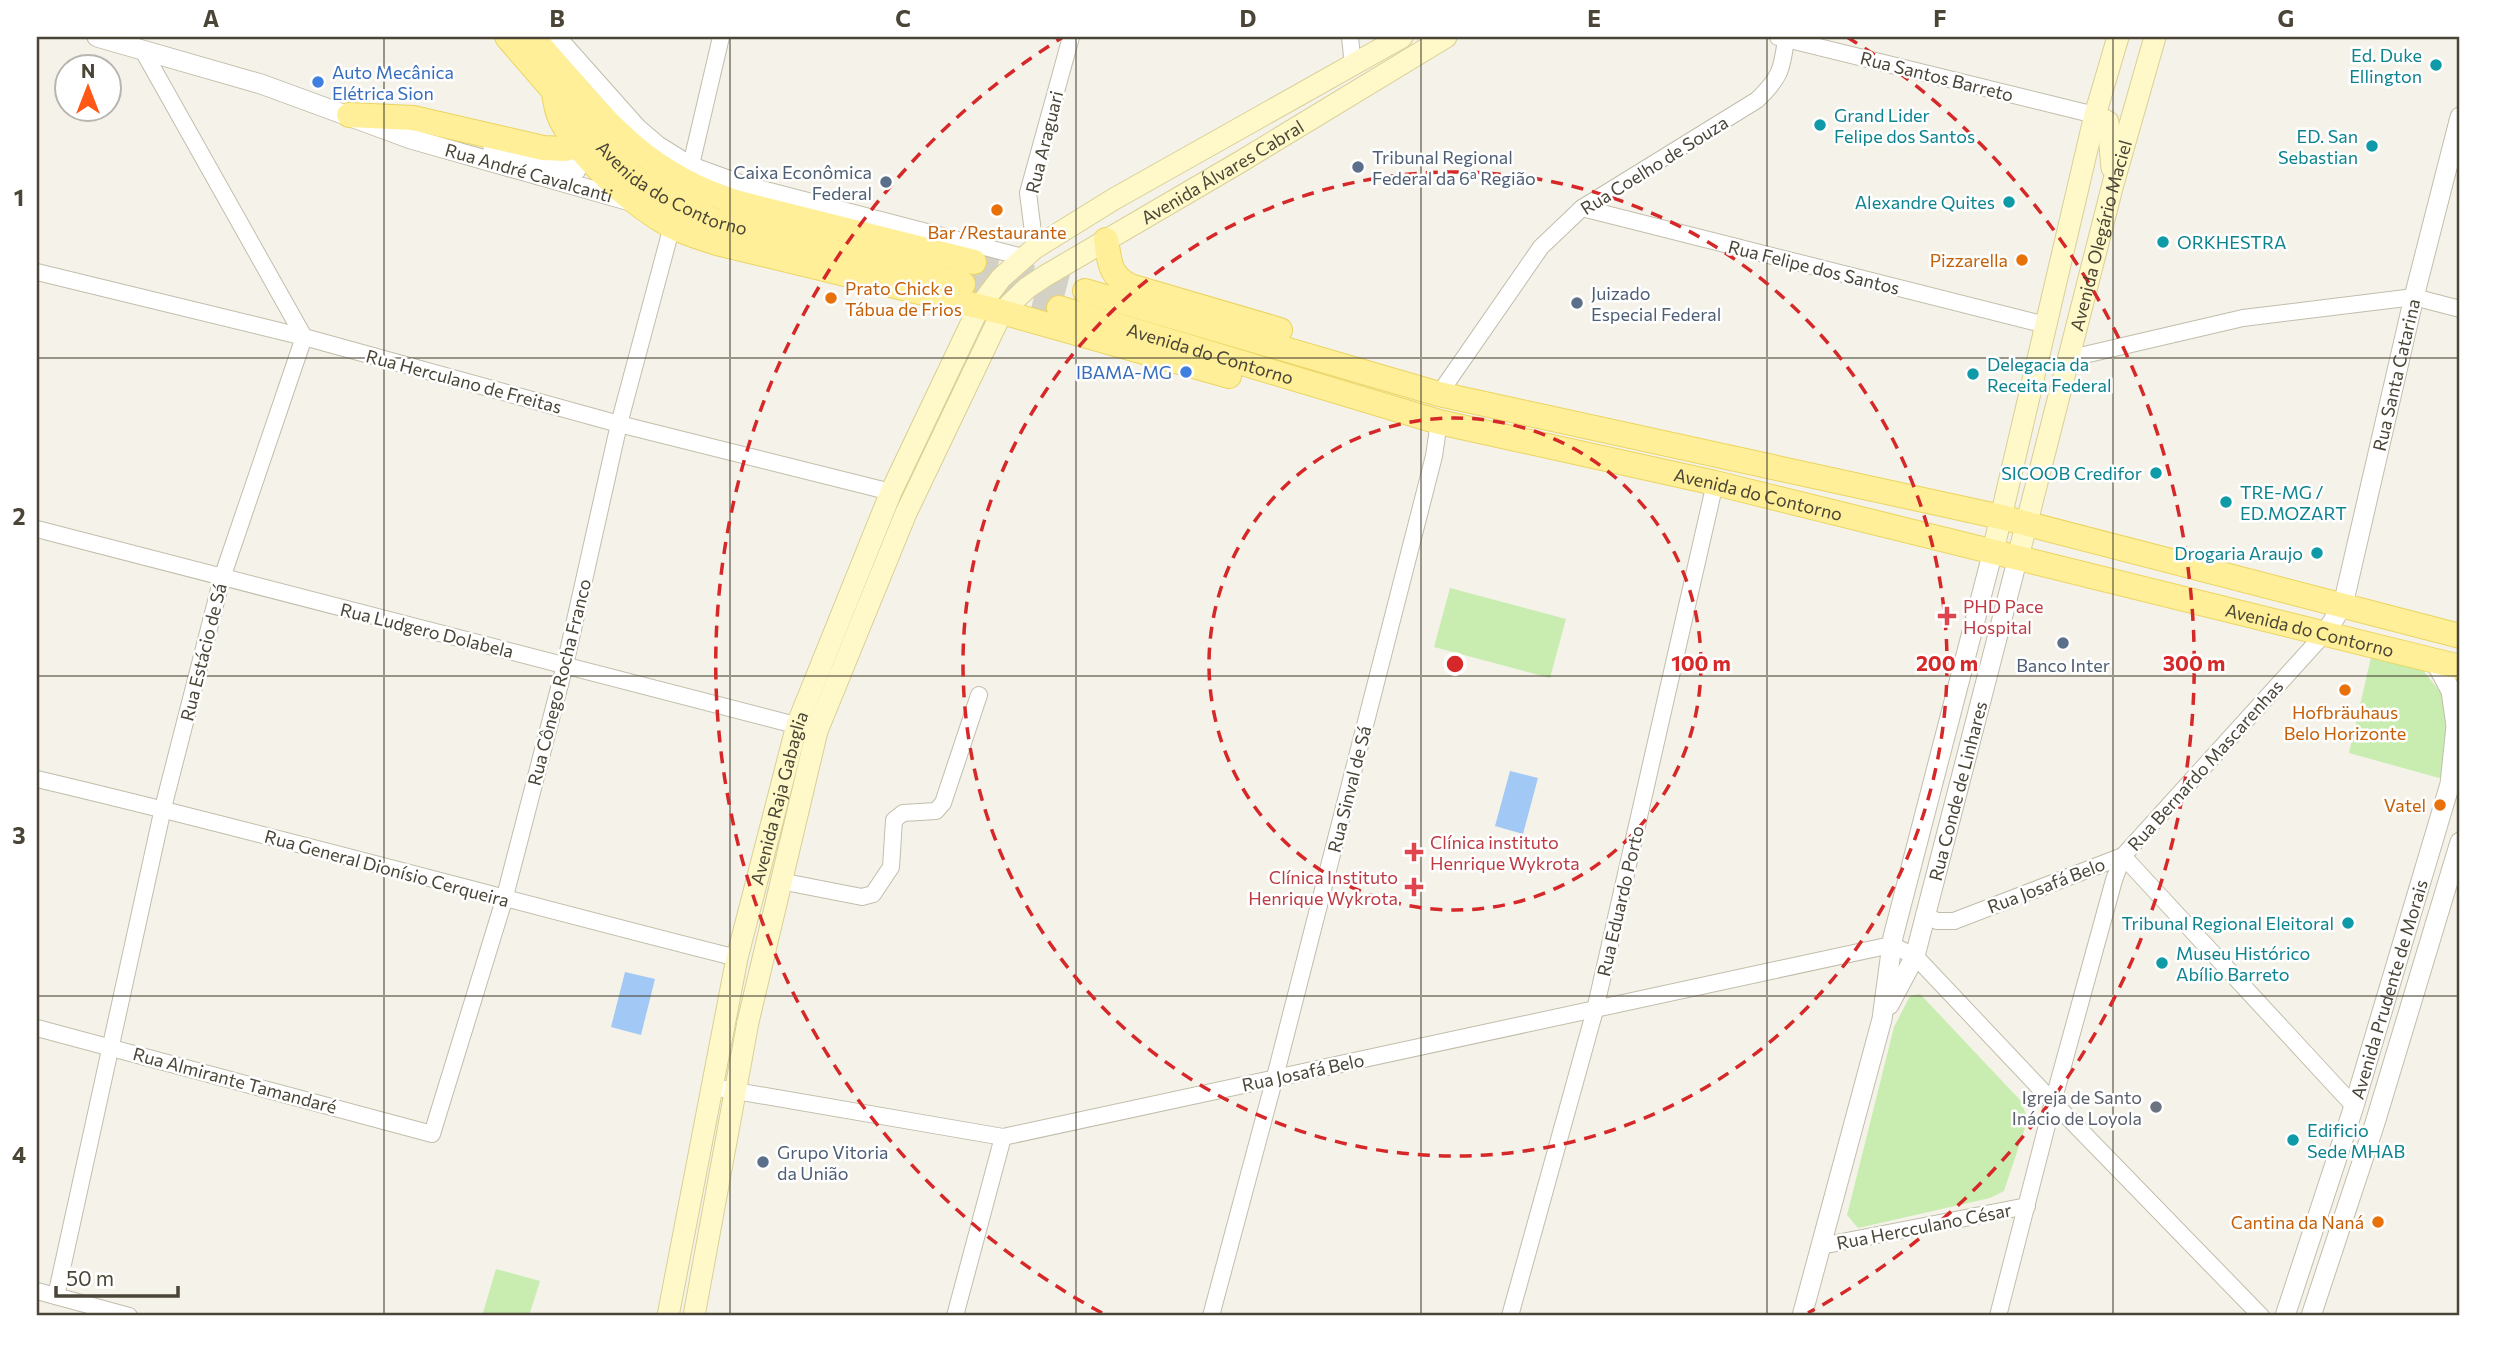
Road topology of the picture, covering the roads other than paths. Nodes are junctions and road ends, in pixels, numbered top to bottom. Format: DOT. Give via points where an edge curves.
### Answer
graph roads {
  1 [pos="97,37"];
  2 [pos="507,37"];
  3 [pos="532,37"];
  4 [pos="558,37"];
  5 [pos="721,37"];
  6 [pos="1071,37"];
  7 [pos="1350,37"];
  8 [pos="1402,37"];
  9 [pos="1446,37"];
  10 [pos="2118,37"];
  11 [pos="2155,37"];
  12 [pos="1782,38"];
  13 [pos="142,49"];
  14 [pos="1353,66"];
  15 [pos="554,91"];
  16 [pos="349,115"];
  17 [pos="2095,115"];
  18 [pos="2460,117"];
  19 [pos="575,141"];
  20 [pos="1240,162"];
  21 [pos="691,165"];
  22 [pos="576,170"];
  23 [pos="2113,184"];
  24 [pos="668,186"];
  25 [pos="702,191"];
  26 [pos="637,204"];
  27 [pos="1582,208"];
  28 [pos="713,220"];
  29 [pos="672,226"];
  30 [pos="1106,240"];
  31 [pos="1029,253"];
  32 [pos="37,272"];
  33 [pos="1085,291"];
  34 [pos="2414,298"];
  35 [pos="1059,308"];
  36 [pos="2460,309"];
  37 [pos="991,310"];
  38 [pos="2046,325"];
  39 [pos="304,337"];
  40 [pos="2067,359"];
  41 [pos="1439,394"];
  42 [pos="1439,422"];
  43 [pos="619,424"];
  44 [pos="1715,482"];
  45 [pos="891,492"];
  46 [pos="2001,517"];
  47 [pos="2025,524"];
  48 [pos="37,529"];
  49 [pos="1993,551"];
  50 [pos="2018,557"];
  51 [pos="222,578"];
  52 [pos="2343,605"];
  53 [pos="2326,632"];
  54 [pos="2460,636"];
  55 [pos="2435,661"];
  56 [pos="565,665"];
  57 [pos="2460,667"];
  58 [pos="979,695"];
  59 [pos="807,728"];
  60 [pos="37,779"];
  61 [pos="163,808"];
  62 [pos="2460,842"];
  63 [pos="2123,856"];
  64 [pos="780,881"];
  65 [pos="504,900"];
  66 [pos="1926,916"];
  67 [pos="1891,945"];
  68 [pos="1914,956"];
  69 [pos="737,958"];
  70 [pos="1595,1010"];
  71 [pos="1882,1018"];
  72 [pos="748,1022"];
  73 [pos="37,1028"];
  74 [pos="110,1046"];
  75 [pos="1275,1077"];
  76 [pos="713,1087"];
  77 [pos="736,1091"];
  78 [pos="2053,1102"];
  79 [pos="2354,1106"];
  80 [pos="432,1134"];
  81 [pos="1003,1137"];
  82 [pos="2027,1206"];
  83 [pos="1821,1246"];
  84 [pos="37,1291"];
  85 [pos="56,1296"];
  86 [pos="129,1316"];
  87 [pos="668,1316"];
  88 [pos="694,1316"];
  89 [pos="955,1316"];
  90 [pos="1211,1316"];
  91 [pos="1510,1316"];
  92 [pos="1801,1316"];
  93 [pos="1998,1316"];
  94 [pos="2261,1316"];
  95 [pos="2285,1316"];
  96 [pos="2311,1316"];
  1 -- 13 [label="street, Rua André Cavalcanti"];
  2 -- 15 [label="main road, Avenida do Contorno"];
  3 -- 25 [label="main road, Avenida do Contorno" via="622,138 665,171"];
  4 -- 21 [label="street, Avenida do Contorno" via="638,127"];
  5 -- 21 [label="street"];
  6 -- 31 [label="street, Rua Araguari" via="1028,193"];
  7 -- 14 [label="street"];
  8 -- 14 [label="main road, Avenida Álvares Cabral"];
  9 -- 20 [label="main road, Avenida Álvares Cabral"];
  10 -- 17 [label="main road, Avenida Olegário Maciel"];
  11 -- 23 [label="main road, Avenida Olegário Maciel"];
  12 -- 17 [label="street, Rua Santos Barreto"];
  12 -- 27 [label="street, Rua Coelho de Souza" via="1782,69 1757,100"];
  13 -- 16 [label="street, Rua André Cavalcanti"];
  13 -- 39 [label="street"];
  14 -- 20 [label="main road" via="1328,94 1253,140"];
  14 -- 31 [label="main road, Avenida Álvares Cabral" via="1114,199"];
  15 -- 19 [label="main road" via="561,121"];
  15 -- 28 [label="main road, Avenida do Contorno" via="632,176"];
  16 -- 19 [label="main road" via="413,118 543,148 566,149"];
  16 -- 22 [label="street, Rua André Cavalcanti"];
  16 -- 26 [label="street, Rua André Cavalcanti" via="411,139"];
  17 -- 23 [label="main road" via="2109,127"];
  17 -- 38 [label="main road, Avenida Olegário Maciel"];
  18 -- 34 [label="street, Rua Santa Catarina"];
  19 -- 26 [label="main road"];
  20 -- 30 [label="main road, Avenida Álvares Cabral"];
  21 -- 31 [label="street, Avenida do Contorno" via="743,184"];
  23 -- 40 [label="main road, Avenida Olegário Maciel"];
  24 -- 25 [label="street"];
  25 -- 28 [label="main road, Avenida do Contorno" via="969,273"];
  26 -- 28 [label="street, Rua André Cavalcanti"];
  26 -- 29 [label="main road"];
  27 -- 38 [label="street, Rua Felipe dos Santos"];
  27 -- 41 [label="street, Rua Coelho de Souza" via="1541,247"];
  29 -- 37 [label="main road" via="717,243"];
  29 -- 43 [label="street, Rua Cônego Rocha Franco"];
  30 -- 37 [label="main road, Avenida Álvares Cabral"];
  30 -- 41 [label="main road" via="1110,268 1130,286 1326,345"];
  31 -- 37 [label="main road, Avenida Álvares Cabral" via="1001,278"];
  32 -- 39 [label="street, Rua Herculano de Freitas"];
  33 -- 41 [label="main road, Avenida do Contorno"];
  34 -- 36 [label="street"];
  34 -- 40 [label="street" via="2243,318"];
  34 -- 52 [label="street, Rua Santa Catarina"];
  35 -- 42 [label="main road, Avenida do Contorno"];
  37 -- 42 [label="main road" via="1383,417"];
  37 -- 45 [label="main road, Avenida Raja Gabaglia"];
  37 -- 59 [label="main road, Avenida Raja Gabaglia" via="906,513"];
  38 -- 46 [label="main road, Avenida Olegário Maciel"];
  39 -- 43 [label="street, Rua Herculano de Freitas"];
  39 -- 51 [label="street, Rua Estácio de Sá"];
  40 -- 47 [label="main road, Avenida Olegário Maciel"];
  41 -- 46 [label="main road, Avenida do Contorno"];
  42 -- 44 [label="main road, Avenida do Contorno"];
  42 -- 75 [label="street, Rua Sinval de Sá"];
  43 -- 45 [label="street, Rua Herculano de Freitas"];
  43 -- 56 [label="street, Rua Cônego Rocha Franco"];
  44 -- 49 [label="main road, Avenida do Contorno"];
  44 -- 70 [label="street, Rua Eduardo Porto"];
  45 -- 59 [label="main road, Avenida Raja Gabaglia"];
  46 -- 47 [label="main road, Avenida do Contorno"];
  46 -- 49 [label="main road, Avenida Olegário Maciel"];
  47 -- 50 [label="main road, Avenida Olegário Maciel"];
  47 -- 52 [label="main road, Avenida do Contorno"];
  48 -- 51 [label="street, Rua Ludgero Dolabela"];
  49 -- 50 [label="main road, Avenida do Contorno"];
  49 -- 67 [label="street, Rua Conde de Linhares"];
  50 -- 53 [label="main road, Avenida do Contorno"];
  50 -- 66 [label="street, Rua Conde de Linhares"];
  51 -- 56 [label="street, Rua Ludgero Dolabela"];
  51 -- 61 [label="street, Rua Estácio de Sá"];
  52 -- 53 [label="street, Rua Santa Catarina"];
  52 -- 54 [label="main road, Avenida do Contorno"];
  53 -- 55 [label="main road, Avenida do Contorno"];
  53 -- 63 [label="street, Rua Bernardo Mascarenhas"];
  55 -- 57 [label="main road, Avenida do Contorno"];
  55 -- 79 [label="street, Avenida Prudente de Morais" via="2451,691 2456,726 2450,784"];
  56 -- 59 [label="street, Rua Ludgero Dolabela"];
  56 -- 65 [label="street, Rua Cônego Rocha Franco"];
  58 -- 64 [label="street" via="943,803 936,811 902,813 894,820 891,866 873,894 862,897"];
  59 -- 64 [label="main road, Avenida Raja Gabaglia"];
  59 -- 69 [label="main road, Avenida Raja Gabaglia"];
  60 -- 61 [label="street, Rua General Dionísio Cerqueira"];
  61 -- 65 [label="street, Rua General Dionísio Cerqueira"];
  61 -- 74 [label="street, Rua Estácio de Sá"];
  62 -- 96 [label="street, Avenida Prudente de Morais"];
  63 -- 66 [label="street, Rua Josafá Belo" via="1954,921"];
  63 -- 78 [label="street, Rua Bernardo Mascarenhas"];
  63 -- 79 [label="street, Rua Josafá Belo"];
  64 -- 72 [label="main road, Avenida Raja Gabaglia"];
  65 -- 69 [label="street, Rua General Dionísio Cerqueira"];
  65 -- 80 [label="street, Rua Cônego Rocha Franco"];
  66 -- 68 [label="street, Rua Conde de Linhares"];
  67 -- 68 [label="street"];
  67 -- 70 [label="street, Rua Josafá Belo"];
  67 -- 71 [label="street, Rua Conde de Linhares"];
  68 -- 71 [label="street, Rua Conde de Linhares"];
  68 -- 78 [label="street"];
  69 -- 72 [label="main road" via="751,974 744,1007"];
  69 -- 76 [label="main road, Avenida Raja Gabaglia"];
  70 -- 75 [label="street, Rua Josafá Belo"];
  70 -- 91 [label="street, Rua Eduardo Porto"];
  71 -- 83 [label="street, Rua Conde de Linhares"];
  72 -- 77 [label="main road, Avenida Raja Gabaglia"];
  73 -- 74 [label="street, Rua Almirante Tamandaré"];
  74 -- 80 [label="street, Rua Almirante Tamandaré"];
  74 -- 85 [label="street, Rua Estácio de Sá"];
  75 -- 81 [label="street, Rua Josafá Belo"];
  75 -- 90 [label="street, Rua Sinval de Sá"];
  76 -- 77 [label="street, Rua Josafá Belo"];
  76 -- 87 [label="main road, Avenida Raja Gabaglia"];
  77 -- 81 [label="street, Rua Josafá Belo"];
  77 -- 88 [label="main road, Avenida Raja Gabaglia"];
  78 -- 82 [label="street, Rua Bernardo Mascarenhas"];
  78 -- 94 [label="street"];
  79 -- 95 [label="street, Avenida Prudente de Morais"];
  81 -- 89 [label="street"];
  82 -- 83 [label="street, Rua Hercculano César"];
  82 -- 93 [label="street, Rua Bernardo Mascarenhas"];
  83 -- 92 [label="street, Rua Conde de Linhares"];
  84 -- 85 [label="street"];
  85 -- 86 [label="street"];
}
